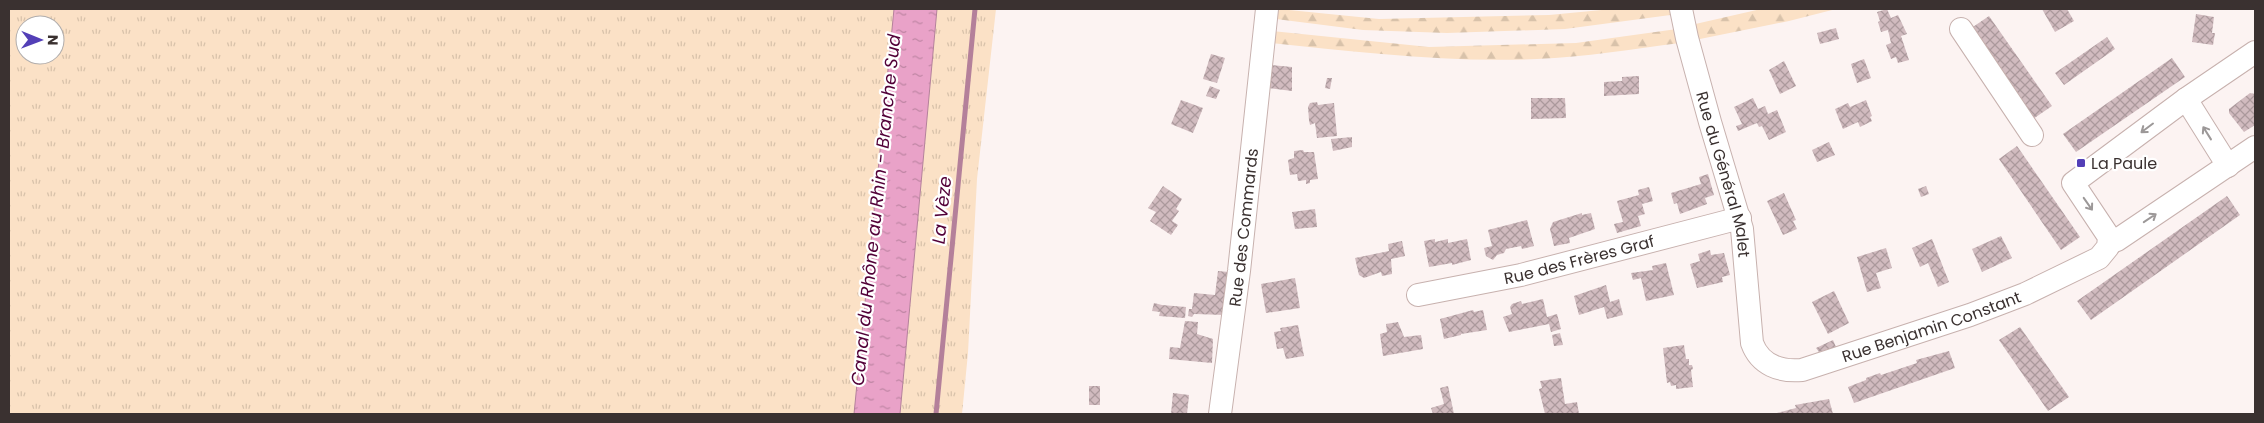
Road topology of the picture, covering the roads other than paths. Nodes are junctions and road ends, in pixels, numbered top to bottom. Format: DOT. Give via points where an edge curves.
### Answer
graph roads {
  1 [pos="1267,9"];
  2 [pos="1681,9"];
  3 [pos="1962,29"];
  4 [pos="2255,52"];
  5 [pos="2186,99"];
  6 [pos="2032,135"];
  7 [pos="2255,147"];
  8 [pos="2228,166"];
  9 [pos="1740,218"];
  10 [pos="2109,243"];
  11 [pos="1418,295"];
  12 [pos="1752,343"];
  13 [pos="1220,414"];
  1 -- 13 [label="street, Rue des Commards"];
  2 -- 9 [label="street, Rue du Général Malet" via="1710,122"];
  3 -- 6 [label="street"];
  4 -- 5 [label="street"];
  8 -- 5 [label="street, one-way"];
  5 -- 10 [label="street, one-way" via="2073,183 2107,231"];
  7 -- 8 [label="street, Rue Benjamin Constant"];
  10 -- 8 [label="street, Rue Benjamin Constant, one-way"];
  9 -- 11 [label="street, Rue des Frères Graf" via="1537,272"];
  9 -- 12 [label="street, Rue du Général Malet"];
  10 -- 12 [label="street, Rue Benjamin Constant" via="2099,258 2025,294 1802,370 1787,371 1773,367 1762,360"];
}
